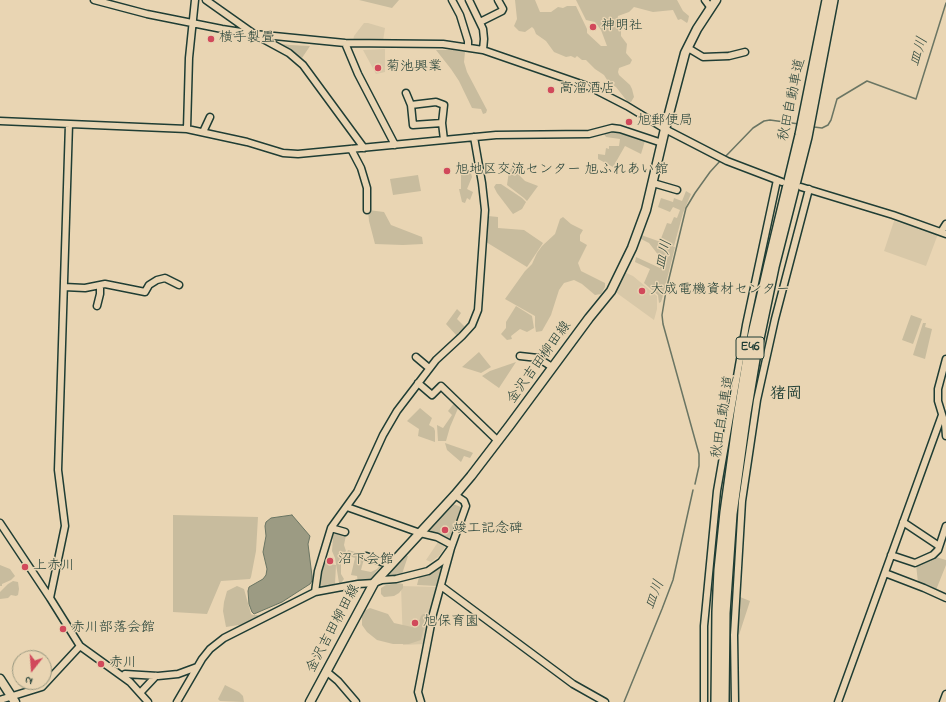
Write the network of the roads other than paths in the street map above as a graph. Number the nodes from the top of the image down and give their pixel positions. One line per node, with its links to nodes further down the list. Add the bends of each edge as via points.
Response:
1 (94, 0): 13 (street)
2 (195, 0): 13 (street)
3 (206, 0): 14 (street)
4 (452, 0): 16 (street, via 460,15)
5 (469, 0): 12 (street)
6 (498, 0): 12 (street, via 502,11)
7 (705, 0): 11 (street)
8 (716, 0): 11 (main road, 金沢吉田柳田線)
9 (827, 0): 91 (highway, 秋田自動車道 / E46, via 800,135 749,351 739,411 719,570 716,612)
10 (833, 0): 92 (highway, 秋田自動車道 / E46, via 807,136 774,267 746,413 732,514 725,613)
11 (711, 8): 17 (main road, 金沢吉田柳田線)
12 (480, 22): 18 (street, via 483,29)
13 (192, 24): 14 (street); 26 (street)
14 (254, 34): 15 (street); 33 (street, via 289,53 303,64)
15 (345, 43): 16 (street, via 443,44); 32 (street, via 358,74)
16 (468, 47): 18 (street)
17 (688, 48): 19 (street, via 703,57 729,56); 27 (main road, 金沢吉田柳田線)
18 (483, 50): 27 (street, via 590,87)
19 (745, 52)
20 (406, 93): 21 (street)
21 (411, 105): 24 (street, via 413,125); 24 (street, via 436,102 444,105)
22 (210, 117): 28 (street)
23 (0, 121): 25 (street)
24 (442, 123): 30 (street)
25 (69, 124): 26 (street); 44 (street)
26 (187, 128): 28 (street)
27 (665, 129): 31 (main road, 金沢吉田柳田線); 90 (street, via 728,161 779,181 746,325 717,491 704,626)
28 (203, 132): 34 (street, via 283,153)
29 (474, 137): 30 (street); 31 (street, via 589,134 612,128); 50 (street, via 485,210 478,310 472,325)
30 (444, 140): 32 (street)
31 (662, 143): 35 (main road, 金沢吉田柳田線)
32 (395, 144): 33 (street)
33 (364, 148): 34 (street)
34 (351, 149): 39 (street, via 361,168 367,188)
35 (653, 183): 38 (street); 49 (main road, 金沢吉田柳田線, via 639,230 611,291)
36 (801, 187): 37 (street)
37 (809, 189): 41 (street); 93 (street, via 757,400 742,502 734,635)
38 (677, 190)
39 (367, 210)
40 (946, 224): 41 (street)
41 (943, 233)
42 (179, 285): 43 (street, via 165,278 149,285 146,292 105,284)
43 (100, 286): 44 (street); 45 (street)
44 (64, 287): 72 (street, via 58,470 65,526)
45 (97, 306)
46 (520, 356): 49 (street, via 538,358)
47 (416, 357): 50 (street)
48 (946, 359): 52 (street, via 938,389)
49 (552, 367): 54 (main road, 金沢吉田柳田線)
50 (429, 368): 51 (street)
51 (418, 383): 54 (street, via 432,395 441,386); 56 (street, via 397,411 363,481)
52 (942, 415): 53 (street); 57 (street)
53 (946, 436)
54 (498, 441): 55 (main road, 金沢吉田柳田線)
55 (455, 495): 62 (main road, 金沢吉田柳田線); 64 (street, via 464,501 466,506)
56 (347, 507): 60 (street); 62 (street)
57 (903, 522): 63 (street); 65 (street)
58 (0, 523): 72 (street)
59 (946, 526): 63 (street)
60 (331, 528): 61 (street); 71 (street, via 318,571)
61 (345, 532)
62 (420, 533): 64 (street, via 437,537); 67 (main road, 金沢吉田柳田線)
63 (940, 546): 65 (street, via 937,553 915,563)
64 (452, 547): 69 (street, via 441,562 428,571); 70 (street)
65 (891, 555): 68 (street)
66 (366, 556): 67 (street)
67 (390, 565): 69 (main road, 金沢吉田柳田線)
68 (885, 573): 73 (street); 94 (street)
69 (374, 583): 71 (street); 76 (main road, 金沢吉田柳田線)
70 (441, 586): 88 (street, via 418,692); 89 (street, via 573,684)
71 (315, 592): 75 (street, via 224,638 210,649)
72 (50, 598): 74 (street)
73 (946, 598)
74 (80, 646): 78 (street); 82 (street, via 42,686)
75 (197, 667): 77 (street, via 178,674); 85 (street)
76 (326, 671): 86 (main road, 金沢吉田柳田線); 87 (street)
77 (156, 676): 78 (street, via 125,674); 80 (street)
78 (123, 677): 80 (street)
79 (0, 679): 82 (main road)
80 (140, 693): 84 (street)
81 (946, 694): 95 (street)
82 (12, 699): 83 (street)
83 (0, 700)
84 (148, 702)
85 (177, 702)
86 (310, 702)
87 (356, 702)
88 (421, 702)
89 (605, 702)
90 (704, 702)
91 (716, 702)
92 (724, 702)
93 (735, 702)
94 (838, 702)
95 (944, 702)

